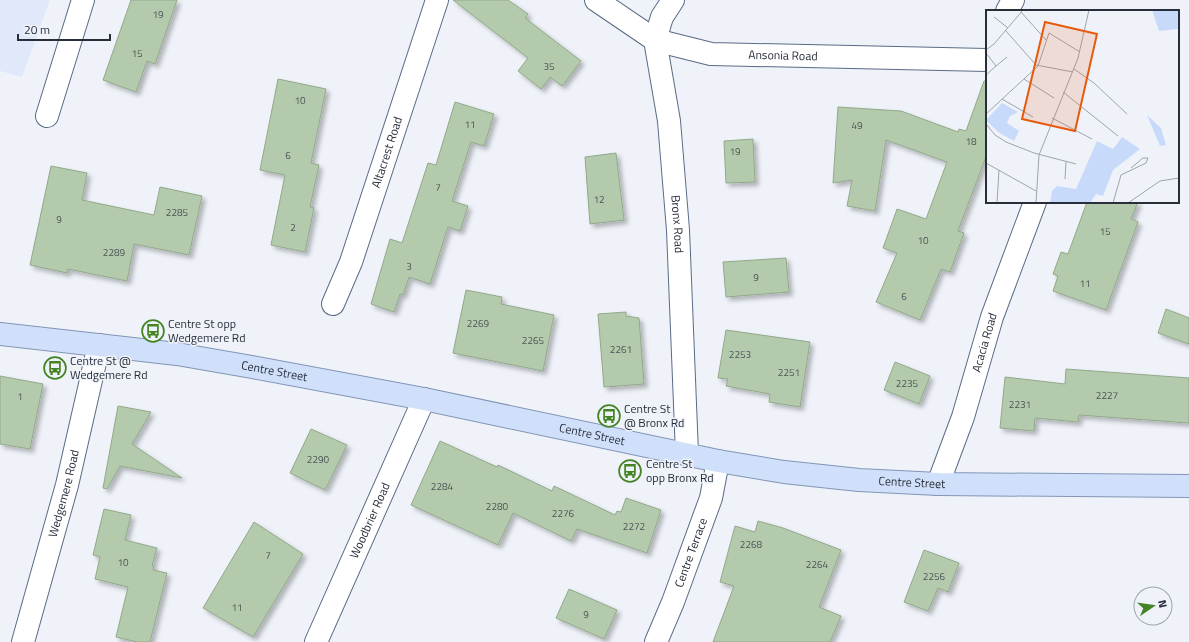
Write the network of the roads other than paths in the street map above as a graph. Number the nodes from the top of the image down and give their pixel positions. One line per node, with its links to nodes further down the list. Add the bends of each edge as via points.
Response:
1 (83, 0): 9 (street)
2 (437, 0): 11 (street, Altacrest Road, via 351,262)
3 (596, 0): 7 (street, Ansonia Road)
4 (673, 0): 7 (street, Bronx Road, via 662,17)
5 (1012, 0): 6 (street)
6 (1008, 10)
7 (655, 40): 8 (street, Ansonia Road, via 711,54); 15 (street, Bronx Road, via 669,121 677,222)
8 (986, 58)
9 (47, 116)
10 (1035, 203): 17 (street, Acacia Road, via 992,317 963,417)
11 (333, 304)
12 (0, 334): 13 (main road, Centre Street)
13 (99, 345): 14 (main road, Centre Street, via 177,354); 19 (street, Wedgemere Road, via 67,486)
14 (424, 399): 15 (main road, Centre Street); 20 (street, Woodbrier Road)
15 (687, 454): 16 (main road, Centre Street)
16 (718, 461): 17 (main road, Centre Street, via 784,472 859,480); 21 (street, Centre Terrace, via 711,498)
17 (938, 484): 18 (main road, Centre Street)
18 (1189, 486)
19 (23, 642)
20 (316, 642)
21 (656, 642)

